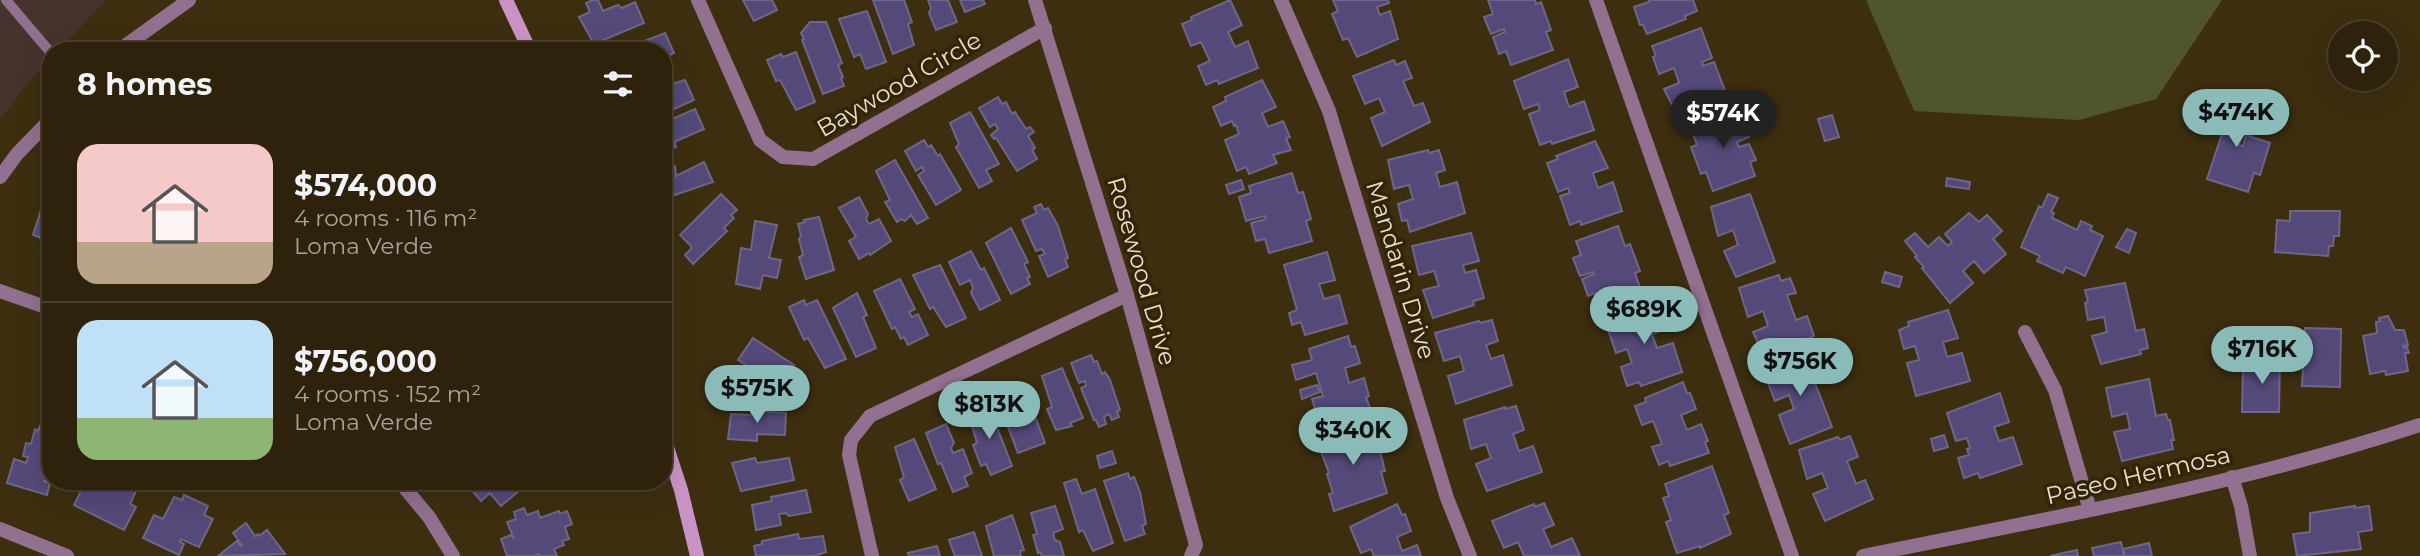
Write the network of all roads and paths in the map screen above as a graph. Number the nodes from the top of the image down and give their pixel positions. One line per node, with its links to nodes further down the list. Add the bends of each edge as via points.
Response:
1 (6, 0): 9 (lane)
2 (189, 0): 10 (street)
3 (506, 0): 11 (main road)
4 (698, 0): 8 (street, Baywood Circle, via 760,140 783,157 813,159)
5 (1035, 0): 8 (street, Rosewood Drive)
6 (1281, 0): 29 (street, Mandarin Drive, via 1329,111)
7 (1595, 0): 30 (street)
8 (1045, 28): 15 (street, Rosewood Drive)
9 (42, 42)
10 (131, 42)
11 (526, 42)
12 (42, 128): 13 (street)
13 (0, 177)
14 (0, 291): 16 (street)
15 (1127, 295): 27 (street, via 870,416 851,440 849,455); 28 (street, Rosewood Drive, via 1196,545)
16 (42, 306)
17 (2025, 331): 22 (street, via 2055,390)
18 (2420, 425): 20 (street, Paseo Hermosa, via 2343,451)
19 (672, 462): 26 (main road)
20 (2232, 477): 22 (street, Paseo Hermosa); 32 (street)
21 (406, 490): 25 (street)
22 (2090, 510): 31 (street, Paseo Hermosa)
23 (0, 529): 24 (street)
24 (67, 556)
25 (453, 556)
26 (697, 556)
27 (872, 556)
28 (1191, 556)
29 (1469, 556)
30 (1792, 556)
31 (1863, 556)
32 (2250, 556)

